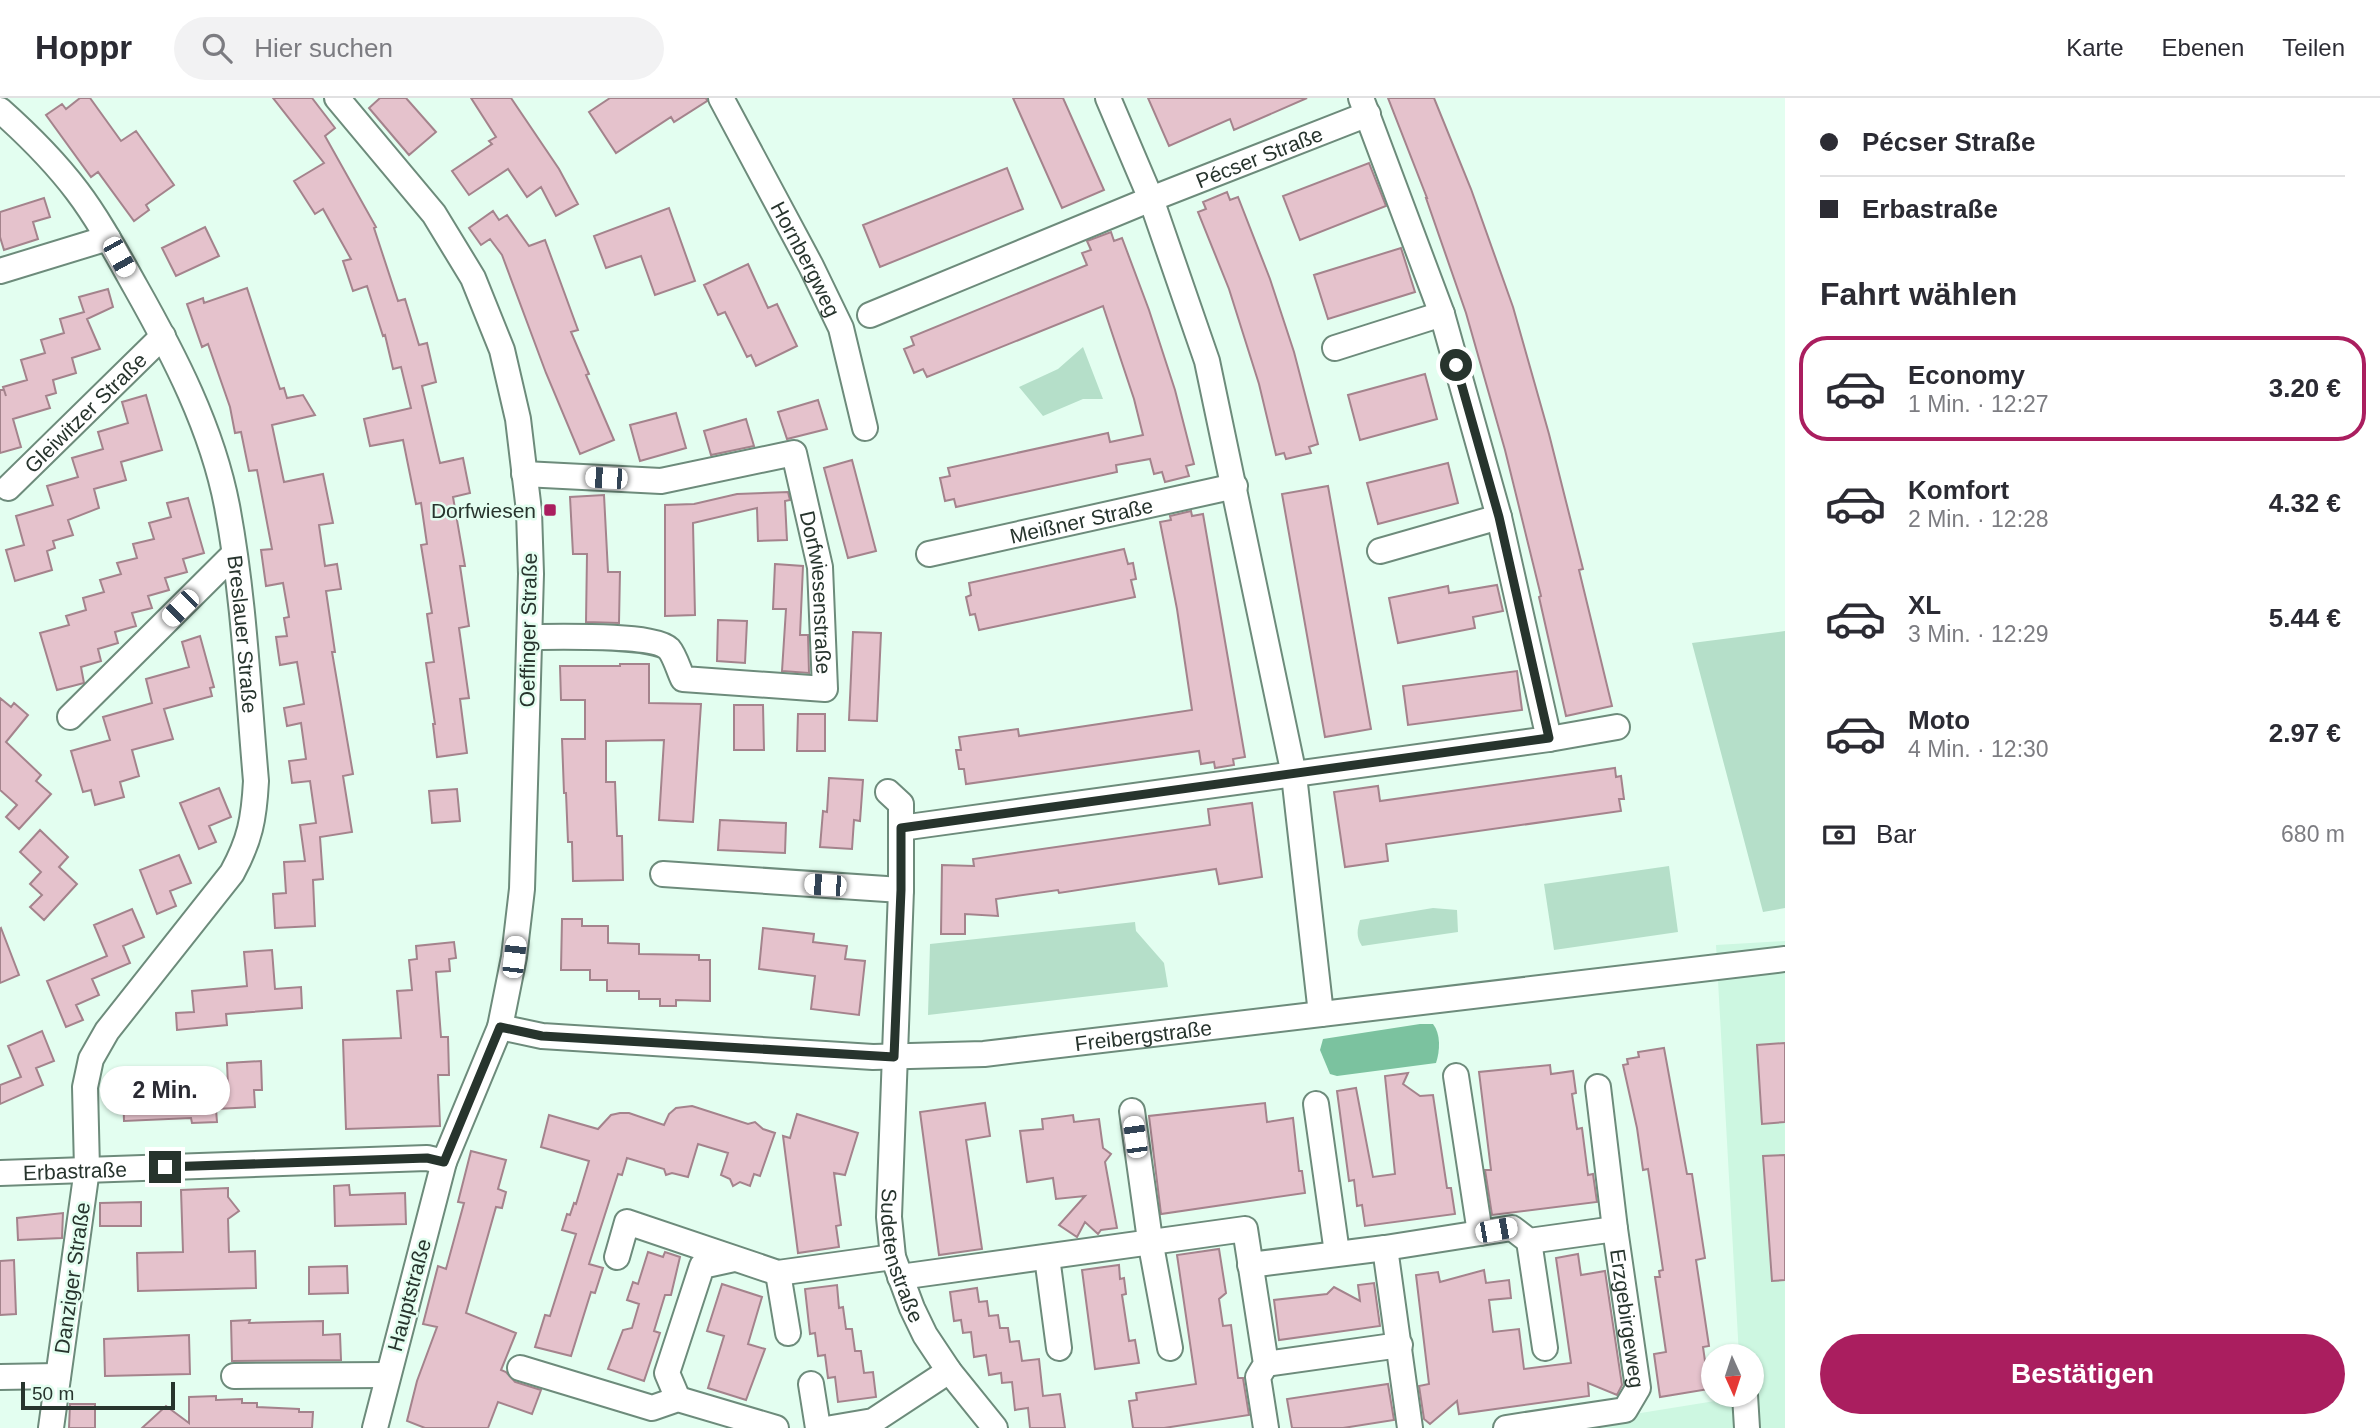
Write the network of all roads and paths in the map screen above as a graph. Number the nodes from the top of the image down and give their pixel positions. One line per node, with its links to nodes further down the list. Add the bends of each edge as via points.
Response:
1 (337, 98): 14 (street, Oeffinger Straße, via 434,214 473,278 502,350 519,419)
2 (721, 98): 13 (street, Hornbergweg, via 841,328)
3 (1108, 98): 6 (street)
4 (1365, 106): 6 (street, Pécser Straße); 9 (street, Pécser Straße)
5 (0, 110): 7 (street, Breslauer Straße, via 76,190)
6 (1151, 198): 10 (street); 15 (street, via 1207,361)
7 (108, 238): 8 (street); 11 (street, Breslauer Straße)
8 (0, 271)
9 (1441, 314): 12 (street); 17 (street, Pécser Straße)
10 (870, 315)
11 (163, 336): 16 (street, Gleiwitzer Straße); 19 (street, Breslauer Straße, via 209,443 227,504)
12 (1335, 348)
13 (865, 428)
14 (524, 474): 21 (street, Oeffinger Straße); 21 (street, Dorfwiesenstraße, via 661,481 794,453 820,567 825,689 682,679 669,649 657,642)
15 (1235, 486): 20 (street, Meißner Straße); 25 (street)
16 (8, 488)
17 (1499, 517): 18 (street); 24 (street, Pécser Straße)
18 (1380, 551)
19 (234, 554): 22 (street); 39 (street, Breslauer Straße, via 256,781 247,847 210,904 107,1031 91,1059 85,1087)
20 (929, 554)
21 (530, 637): 32 (street, Oeffinger Straße, via 522,889)
22 (70, 717)
23 (1617, 727): 24 (street)
24 (1549, 738): 25 (street)
25 (1294, 775): 27 (street); 31 (street)
26 (888, 792): 27 (street, via 901,804)
27 (901, 828): 29 (street)
28 (663, 874): 29 (street)
29 (901, 890): 33 (street, Sudetenstraße)
30 (1785, 959): 31 (street, Freibergstraße)
31 (1321, 1014): 33 (street, Freibergstraße, via 984,1054)
32 (500, 1027): 33 (street, Freibergstraße, via 542,1036); 38 (street, Oeffinger Straße)
33 (894, 1057): 51 (street, Sudetenstraße, via 890,1217)
34 (1456, 1076): 42 (street)
35 (1598, 1087): 41 (street, Erzgebirgeweg)
36 (1316, 1104): 46 (street)
37 (1132, 1111): 43 (street)
38 (444, 1162): 39 (street, Erbastraße, via 427,1158); 61 (street, Hauptstraße)
39 (87, 1170): 40 (street, Erbastraße); 64 (street, Danziger Straße)
40 (0, 1173)
41 (1615, 1229): 44 (street, Erzgebirgeweg); 76 (street, Erzgebirgeweg, via 1638,1388 1625,1410)
42 (1480, 1233): 44 (street, Erzgebirgeweg, via 1512,1228); 45 (street, Erzgebirgeweg)
43 (1150, 1240): 48 (street); 50 (street, via 1245,1228); 56 (street)
44 (1529, 1241): 57 (street)
45 (1385, 1248): 46 (street, Erzgebirgeweg); 54 (street)
46 (1337, 1254): 50 (street, Erzgebirgeweg)
47 (617, 1257): 49 (street, via 627,1222)
48 (1047, 1257): 51 (street); 55 (street)
49 (736, 1258): 52 (street); 66 (street, via 702,1266 667,1373)
50 (1251, 1265): 58 (street)
51 (897, 1267): 52 (street); 60 (street, Sudetenstraße, via 925,1335)
52 (778, 1273): 53 (street)
53 (788, 1333)
54 (1400, 1345): 58 (street); 75 (street)
55 (1059, 1348)
56 (1170, 1348)
57 (1545, 1348)
58 (1266, 1364): 74 (street, via 1258,1377)
59 (520, 1368): 66 (street, via 652,1408)
60 (949, 1371): 72 (street, via 873,1421); 73 (street, Sudetenstraße)
61 (388, 1375): 62 (street); 69 (street, Hauptstraße)
62 (234, 1376)
63 (0, 1377): 64 (street)
64 (58, 1377): 68 (street, Danziger Straße)
65 (811, 1384): 71 (street)
66 (678, 1399): 70 (street)
67 (1746, 1407): 77 (street)
68 (51, 1428)
69 (375, 1428)
70 (776, 1428)
71 (818, 1428)
72 (832, 1428)
73 (995, 1428)
74 (1266, 1428)
75 (1410, 1428)
76 (1506, 1428)
77 (1747, 1428)

